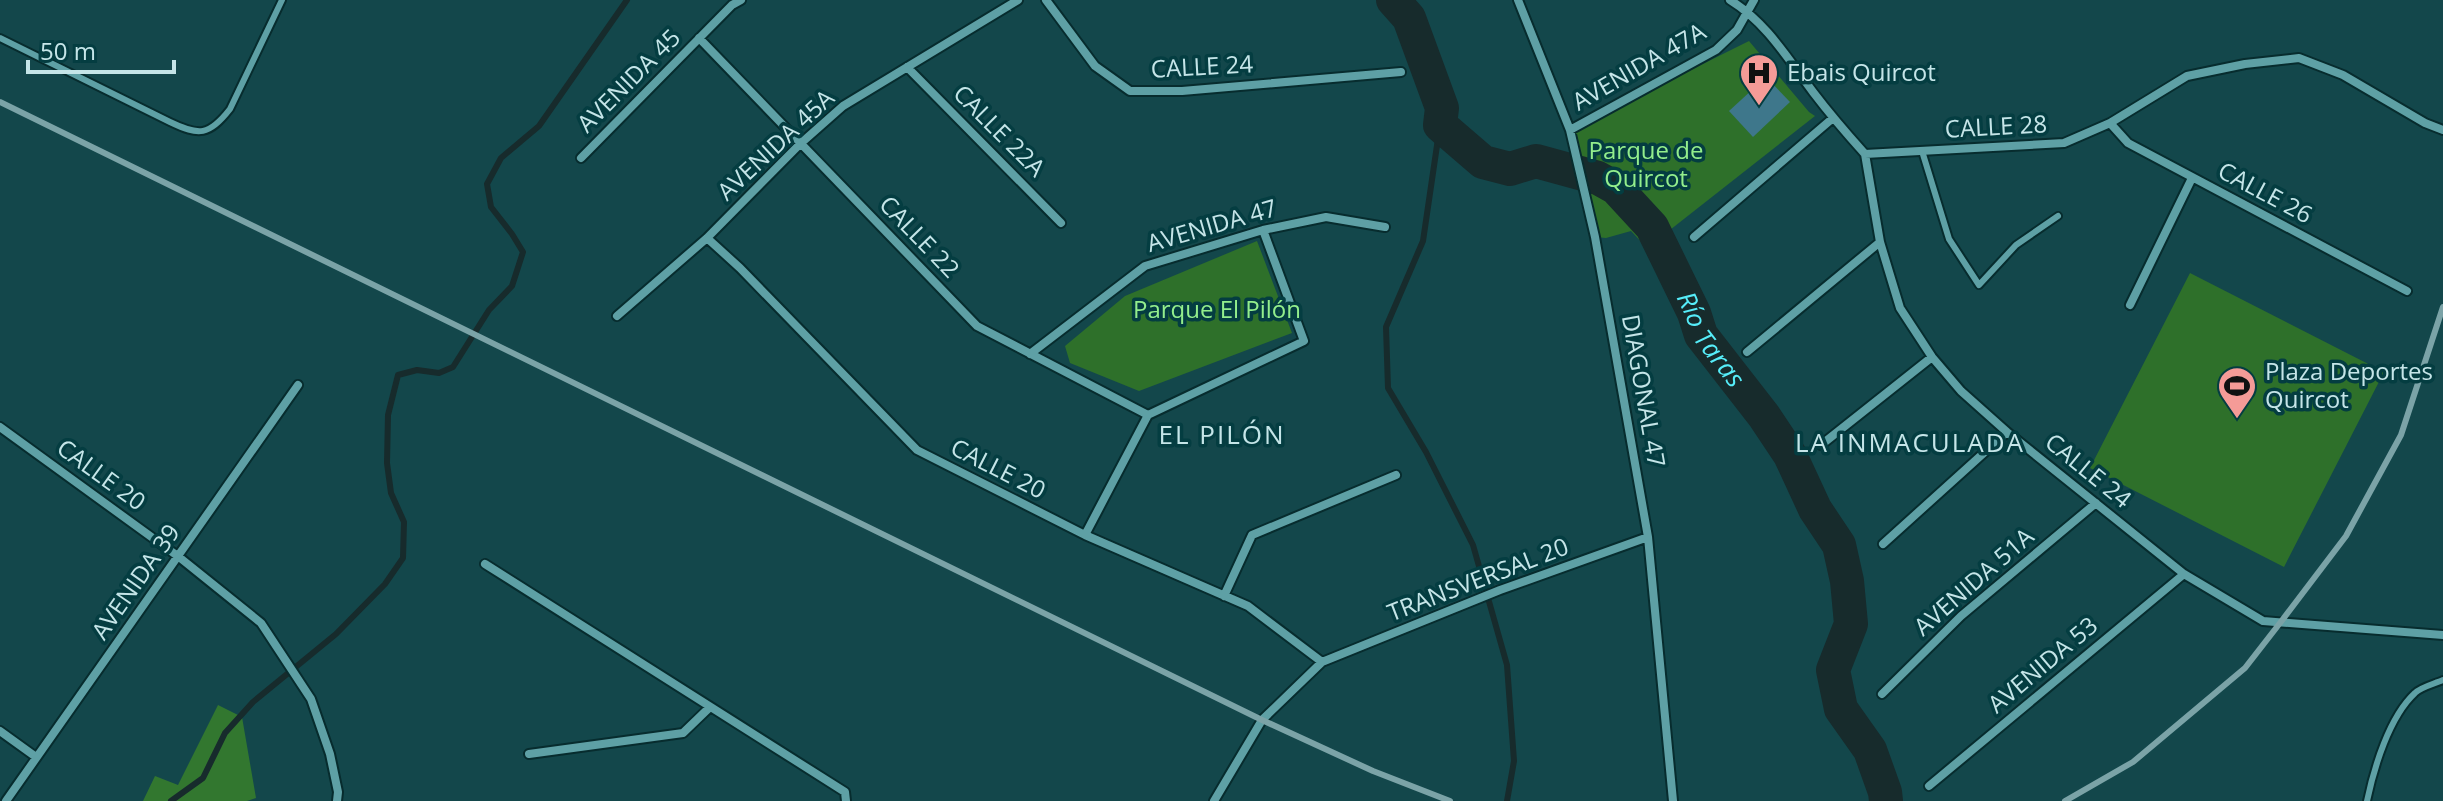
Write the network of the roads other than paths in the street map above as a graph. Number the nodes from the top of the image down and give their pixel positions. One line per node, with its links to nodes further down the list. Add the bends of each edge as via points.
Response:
1 (282, 0): 9 (lane, via 230,109 202,133 188,131)
2 (741, 0): 10 (street, AVENIDA 45)
3 (1018, 0): 11 (street, AVENIDA 45A)
4 (1046, 0): 12 (street, CALLE 24, via 1095,66 1130,91)
5 (1518, 0): 15 (street, DIAGONAL 47)
6 (1730, 0): 8 (street)
7 (1754, 0): 8 (street, AVENIDA 47A)
8 (1749, 12): 13 (street); 15 (street, AVENIDA 47A, via 1716,50)
9 (0, 38)
10 (699, 38): 17 (street, CALLE 22); 20 (street, AVENIDA 45)
11 (907, 67): 17 (street, AVENIDA 45A, via 843,106); 23 (street, CALLE 22A)
12 (1401, 72)
13 (1833, 118): 19 (street); 26 (street)
14 (2110, 123): 16 (street, CALLE 28, via 2187,76 2299,58 2343,75); 18 (street, CALLE 28, via 2064,143); 21 (street, CALLE 26, via 2128,143)
15 (1570, 130): 43 (street, DIAGONAL 47, via 1595,237)
16 (2443, 130)
17 (800, 144): 27 (street, AVENIDA 45A); 33 (street, CALLE 22, via 977,326)
18 (1922, 151): 19 (street, CALLE 28); 22 (lane, via 1949,239 1979,285 2016,245)
19 (1865, 154): 28 (street, CALLE 24)
20 (581, 158)
21 (2192, 178): 29 (street, CALLE 26); 30 (street)
22 (2058, 216)
23 (1061, 223)
24 (1385, 227): 25 (street, AVENIDA 47, via 1326,217)
25 (1263, 230): 33 (street, AVENIDA 47, via 1145,266); 36 (street, via 1304,341)
26 (1694, 237)
27 (707, 238): 31 (street, AVENIDA 45A); 42 (street, CALLE 20, via 917,450)
28 (1880, 242): 32 (street); 34 (street, CALLE 24, via 1900,308)
29 (2407, 291)
30 (2130, 305)
31 (617, 316)
32 (1747, 352)
33 (1030, 354): 36 (street, CALLE 22)
34 (1932, 357): 38 (street, CALLE 24); 39 (street)
35 (298, 385): 45 (street, AVENIDA 39)
36 (1148, 415): 42 (street)
37 (0, 427): 45 (street, CALLE 20)
38 (2007, 432): 41 (street, CALLE 24); 44 (street)
39 (1821, 445)
40 (1396, 475): 48 (street, via 1252,535)
41 (2096, 503): 47 (street, CALLE 24); 52 (street, AVENIDA 51A, via 1961,616)
42 (1085, 535): 48 (street, CALLE 20)
43 (1648, 537): 50 (street, TRANSVERSAL 20); 62 (street, DIAGONAL 47)
44 (1883, 544)
45 (179, 557): 56 (street, AVENIDA 39); 59 (street, CALLE 20, via 261,623 282,654 311,699 330,754)
46 (485, 564): 53 (street)
47 (2184, 574): 49 (street, CALLE 24, via 2263,621); 57 (street, AVENIDA 53)
48 (1224, 596): 50 (street, CALLE 20, via 1248,606)
49 (2443, 635)
50 (1322, 662): 61 (street, via 1262,720)
51 (2443, 680): 63 (lane, via 2416,692 2393,723)
52 (1882, 694)
53 (710, 707): 55 (street, via 683,733); 60 (street, via 845,792)
54 (0, 731): 56 (street)
55 (529, 754)
56 (36, 757): 58 (street, AVENIDA 39)
57 (1929, 786)
58 (6, 801)
59 (337, 801)
60 (846, 801)
61 (1214, 801)
62 (1673, 801)
63 (2367, 801)

